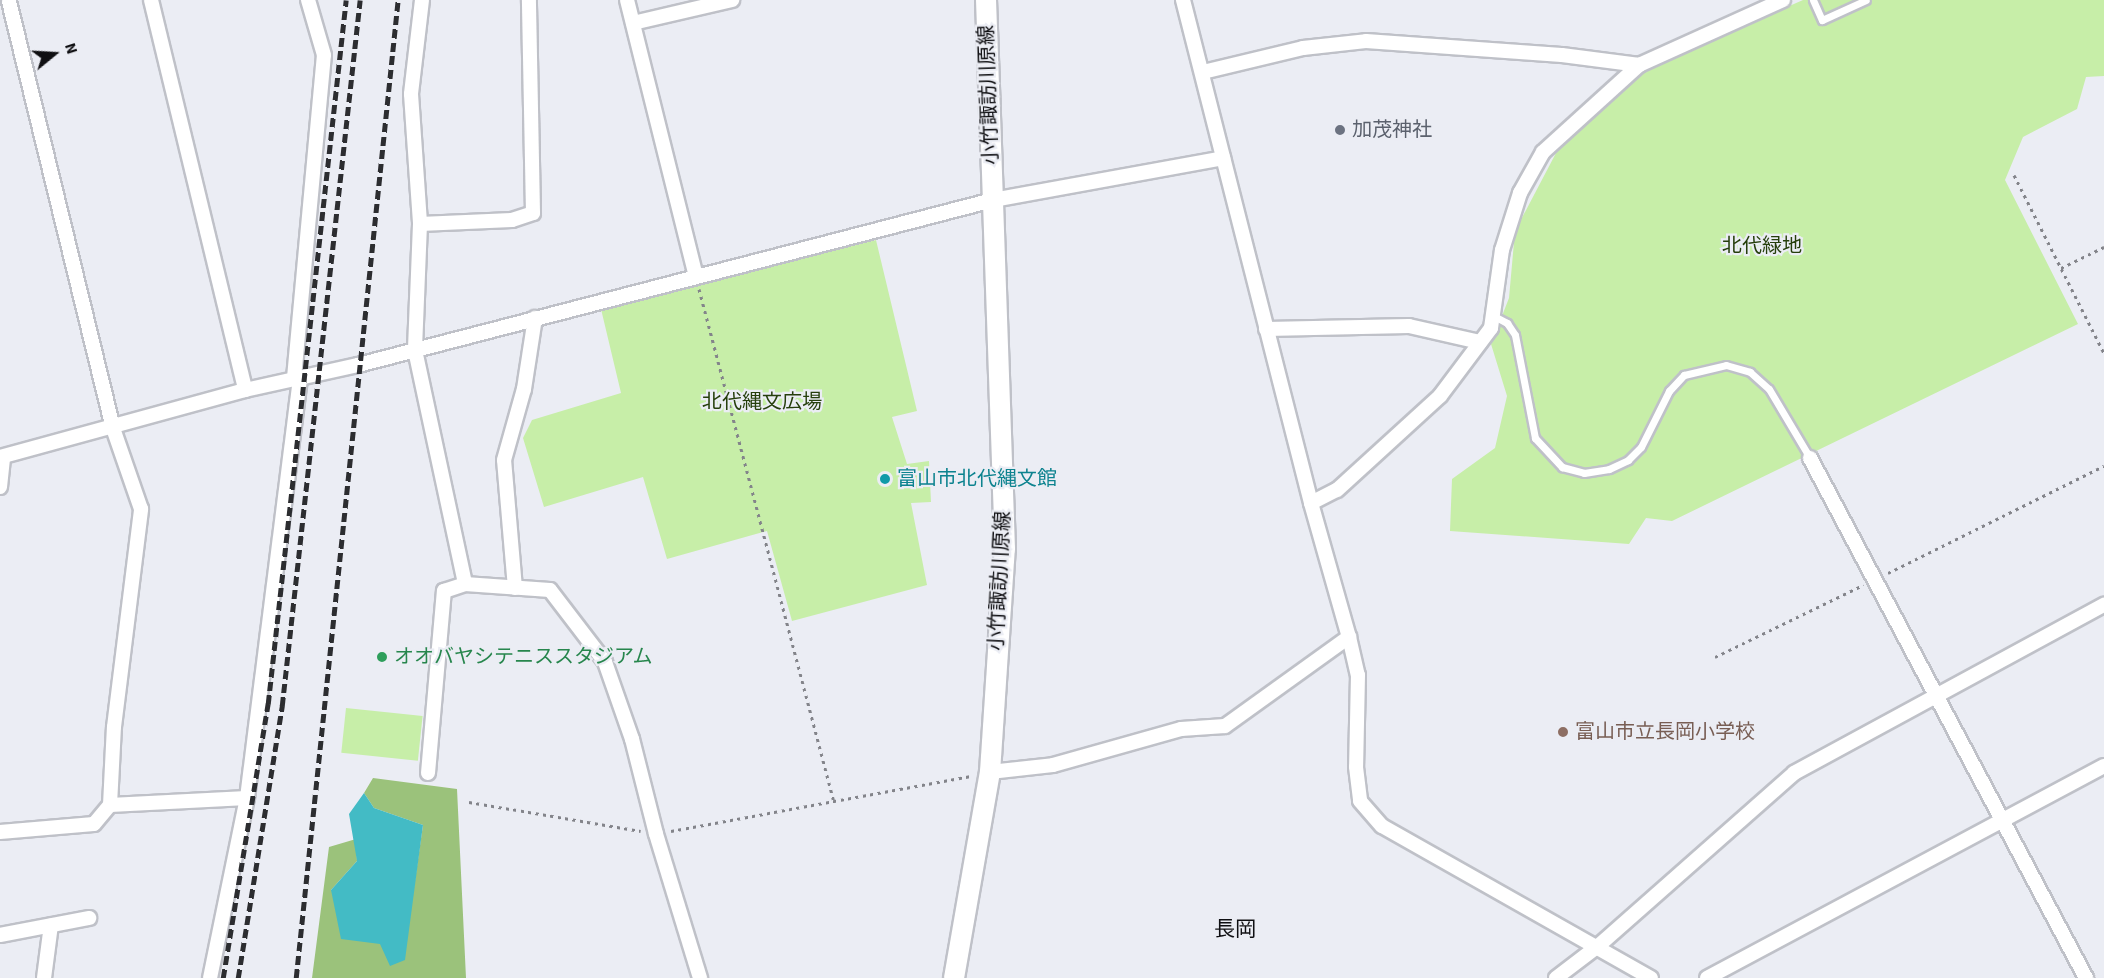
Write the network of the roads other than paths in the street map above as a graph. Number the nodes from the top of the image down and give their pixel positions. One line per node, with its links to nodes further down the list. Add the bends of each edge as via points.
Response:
1 (9, 0): 27 (street)
2 (152, 0): 26 (street)
3 (308, 0): 25 (street, via 324,55)
4 (422, 0): 18 (street, via 411,94)
5 (529, 0): 18 (street, via 533,213 512,220)
6 (627, 0): 13 (street)
7 (732, 0): 13 (street)
8 (986, 0): 17 (main road, 小竹諏訪川原線)
9 (1184, 0): 15 (street)
10 (1784, 0): 14 (street)
11 (1813, 0): 12 (lane, via 1822,20)
12 (1866, 0)
13 (633, 23): 19 (street)
14 (1639, 65): 15 (street, via 1562,55 1366,41 1303,48); 20 (street, via 1543,152 1520,193 1502,250)
15 (1203, 72): 16 (street)
16 (1222, 158): 17 (street); 22 (street)
17 (993, 200): 19 (street); 38 (main road, 小竹諏訪川原線, via 1005,549)
18 (420, 224): 24 (street)
19 (696, 276): 21 (street)
20 (1494, 316): 23 (street, via 1491,328); 29 (lane, via 1507,323 1515,335 1535,438 1562,467 1584,473 1609,469 1628,460 1641,447 1669,391 1684,375 1726,365 1750,372 1769,388)
21 (535, 318): 24 (street); 33 (street, via 524,389 504,460)
22 (1266, 328): 23 (street, via 1409,326); 31 (street)
23 (1480, 342): 31 (street, via 1440,396 1337,490)
24 (415, 350): 25 (street); 32 (street)
25 (297, 378): 26 (street); 40 (street)
26 (245, 390): 27 (street)
27 (113, 428): 28 (street); 41 (street, via 141,509 114,727)
28 (1, 457): 30 (street)
29 (1810, 458): 36 (street)
30 (0, 487)
31 (1311, 503): 35 (street)
32 (465, 584): 33 (street); 39 (street, via 444,591)
33 (515, 588): 50 (street, via 550,590 605,662 632,740)
34 (2104, 605): 36 (street)
35 (1349, 637): 38 (street, via 1225,726 1181,729 1053,765); 47 (street, via 1358,675 1356,767 1360,801 1382,826)
36 (1939, 695): 42 (street); 47 (street, via 1794,773)
37 (2104, 766): 42 (street)
38 (990, 772): 51 (main road, 小竹諏訪川原線)
39 (429, 773)
40 (247, 798): 41 (street); 49 (street)
41 (110, 805): 43 (street, via 94,824)
42 (2005, 821): 54 (street); 55 (street)
43 (0, 832)
44 (89, 918): 45 (street)
45 (51, 925): 46 (street); 48 (street)
46 (0, 935)
47 (1599, 946): 52 (street); 53 (street)
48 (44, 978)
49 (210, 978)
50 (700, 978)
51 (954, 978)
52 (1556, 978)
53 (1652, 978)
54 (1707, 978)
55 (2086, 978)

